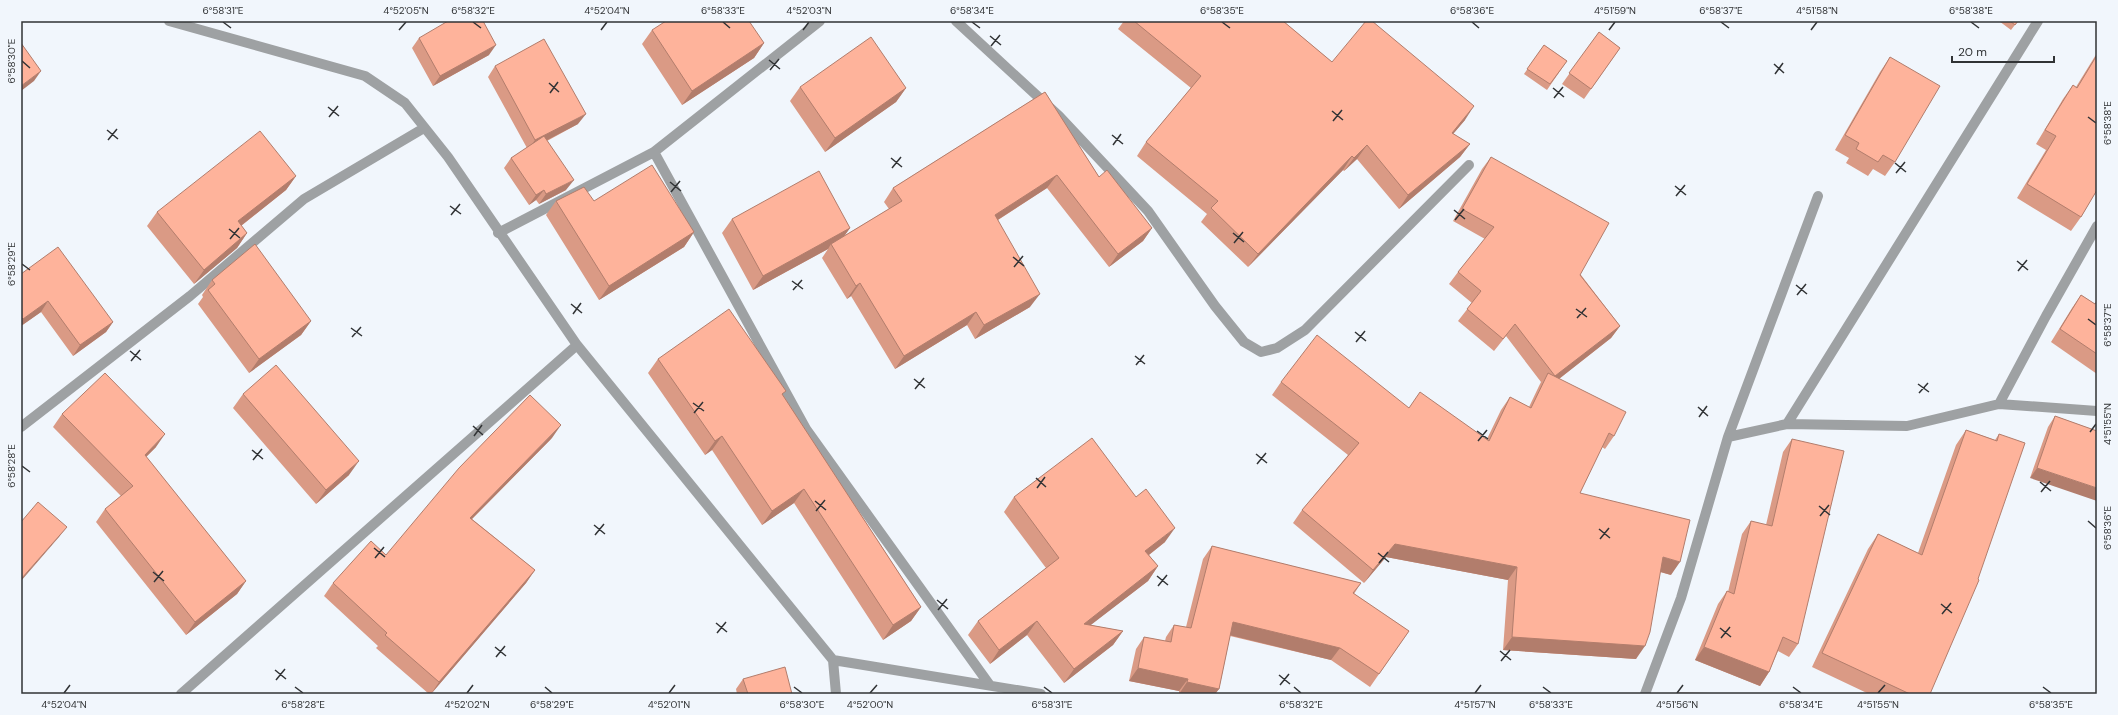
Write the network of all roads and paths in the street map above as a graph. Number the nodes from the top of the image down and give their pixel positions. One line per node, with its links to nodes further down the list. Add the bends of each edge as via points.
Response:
1 (169, 21): 5 (street, via 365,76 405,103)
2 (820, 21): 6 (street)
3 (956, 21): 7 (street, via 1059,116 1148,211 1215,306 1244,342 1261,352 1277,348 1305,330)
4 (2038, 21): 14 (street)
5 (424, 128): 10 (street, via 448,157); 15 (street, via 304,199 190,296)
6 (654, 152): 10 (street); 18 (street, via 806,429)
7 (1469, 165)
8 (1818, 196): 16 (street)
9 (2097, 226): 12 (street)
10 (498, 233): 11 (street)
11 (577, 345): 17 (street); 19 (street)
12 (1999, 404): 13 (street); 14 (street, via 1907,426)
13 (2097, 411)
14 (1787, 424): 16 (street)
15 (21, 427)
16 (1728, 437): 22 (street, via 1681,598)
17 (834, 660): 18 (street); 20 (street)
18 (989, 684): 21 (street)
19 (181, 694)
20 (836, 694)
21 (1041, 694)
22 (1646, 694)

